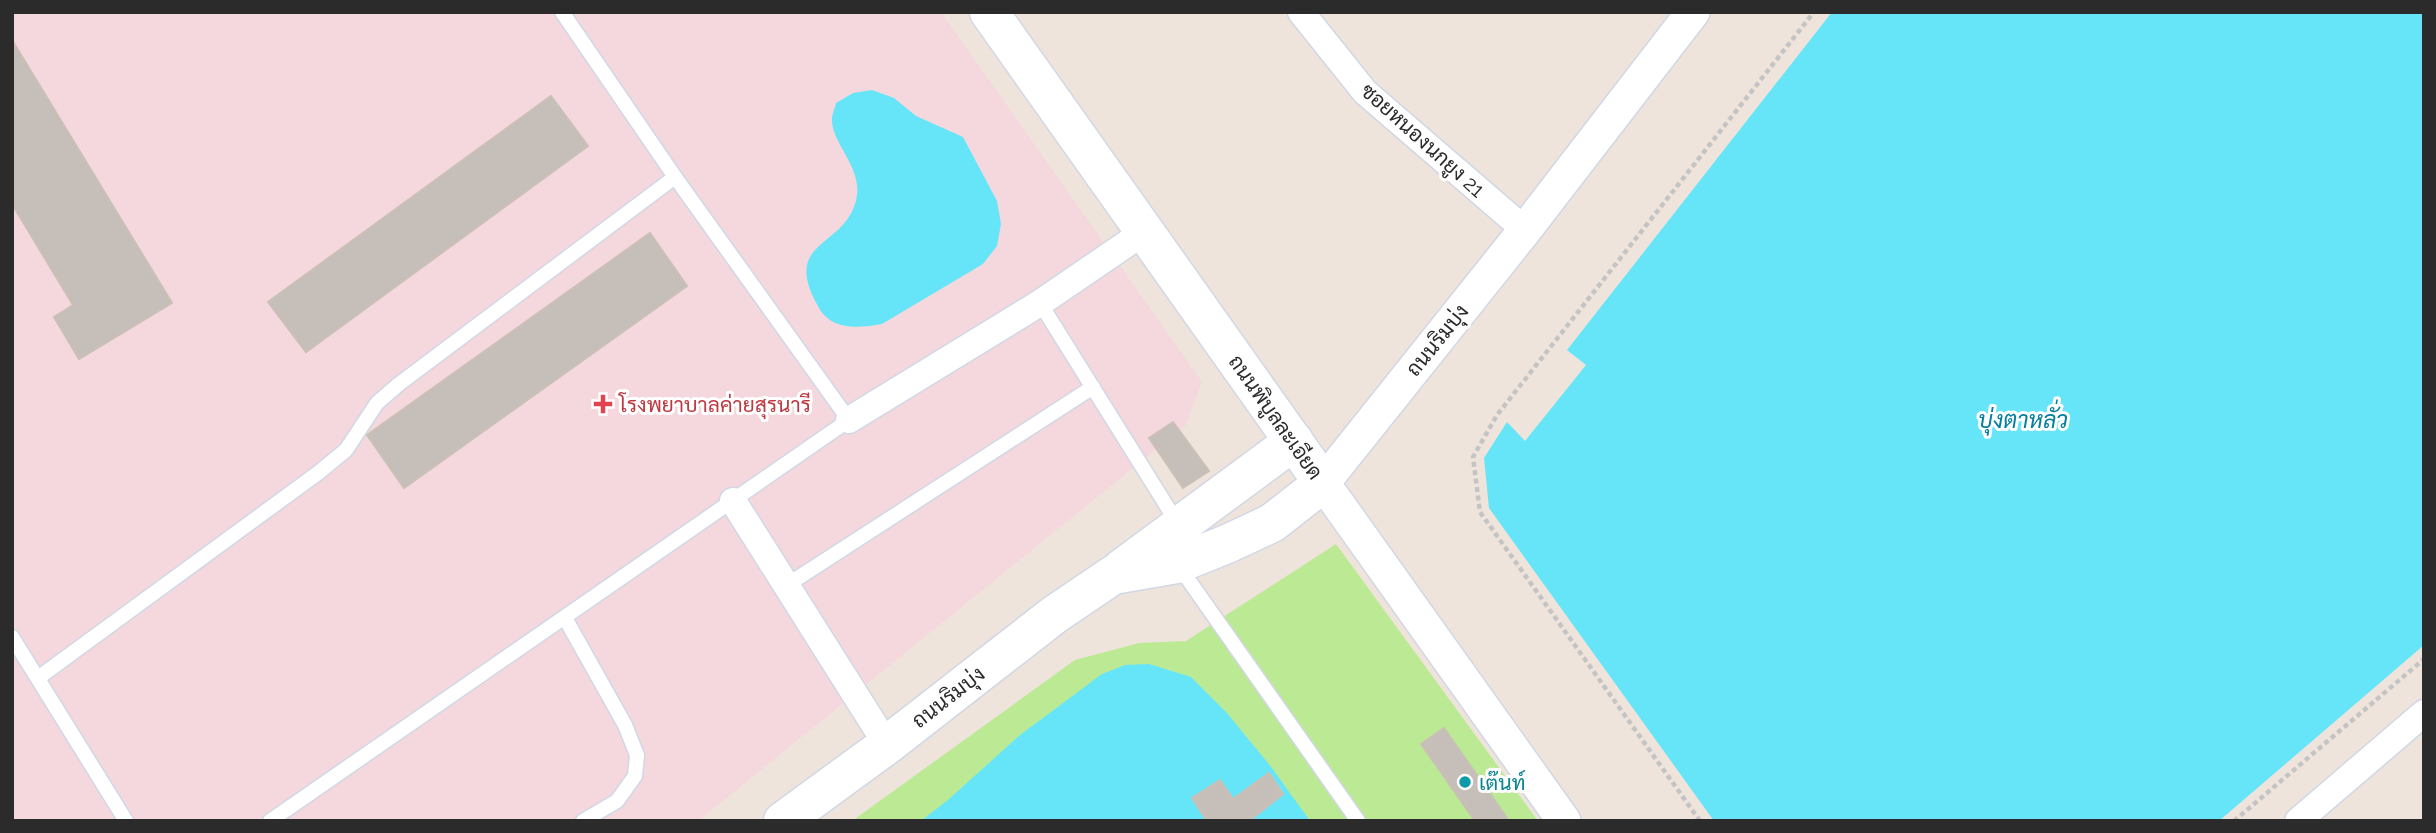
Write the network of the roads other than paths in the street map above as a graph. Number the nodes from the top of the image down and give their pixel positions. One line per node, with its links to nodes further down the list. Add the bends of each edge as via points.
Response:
1 (562, 12): 5 (lane)
2 (989, 12): 7 (main road, ถนนพิบูลละเอียด)
3 (1301, 12): 6 (street, ซอยหนองนกยูง 21, via 1365,92)
4 (1693, 12): 6 (street, ถนนริมบุ่ง)
5 (675, 177): 10 (lane); 20 (lane, via 399,384 377,403 346,450 318,473)
6 (1525, 230): 12 (street, ถนนริมบุ่ง)
7 (1144, 232): 8 (street); 11 (main road, ถนนพิบูลละเอียด)
8 (1040, 303): 9 (lane); 10 (street)
9 (1093, 387): 14 (lane); 17 (lane)
10 (849, 420): 13 (lane)
11 (1294, 441): 12 (main road, ถนนพิบูลละเอียด); 14 (main road, ถนนริมบุ่ง)
12 (1323, 483): 15 (main road, ถนนริมบุ่ง, via 1272,523); 28 (street, ถนนพิบูลละเอียด)
13 (733, 500): 17 (street); 18 (lane)
14 (1179, 526): 16 (main road, ถนนริมบุ่ง)
15 (1177, 564): 16 (main road, ถนนริมบุ่ง); 27 (lane)
16 (1113, 575): 22 (main road, ถนนริมบุ่ง, via 1054,615)
17 (787, 585): 22 (street)
18 (565, 618): 24 (lane); 25 (lane, via 637,755 635,776 617,801)
19 (12, 637): 20 (lane)
20 (38, 678): 23 (lane)
21 (2424, 713): 29 (street)
22 (887, 745): 26 (main road, ถนนริมบุ่ง)
23 (126, 821)
24 (270, 821)
25 (583, 821)
26 (783, 821)
27 (1358, 821)
28 (1564, 821)
29 (2298, 821)

